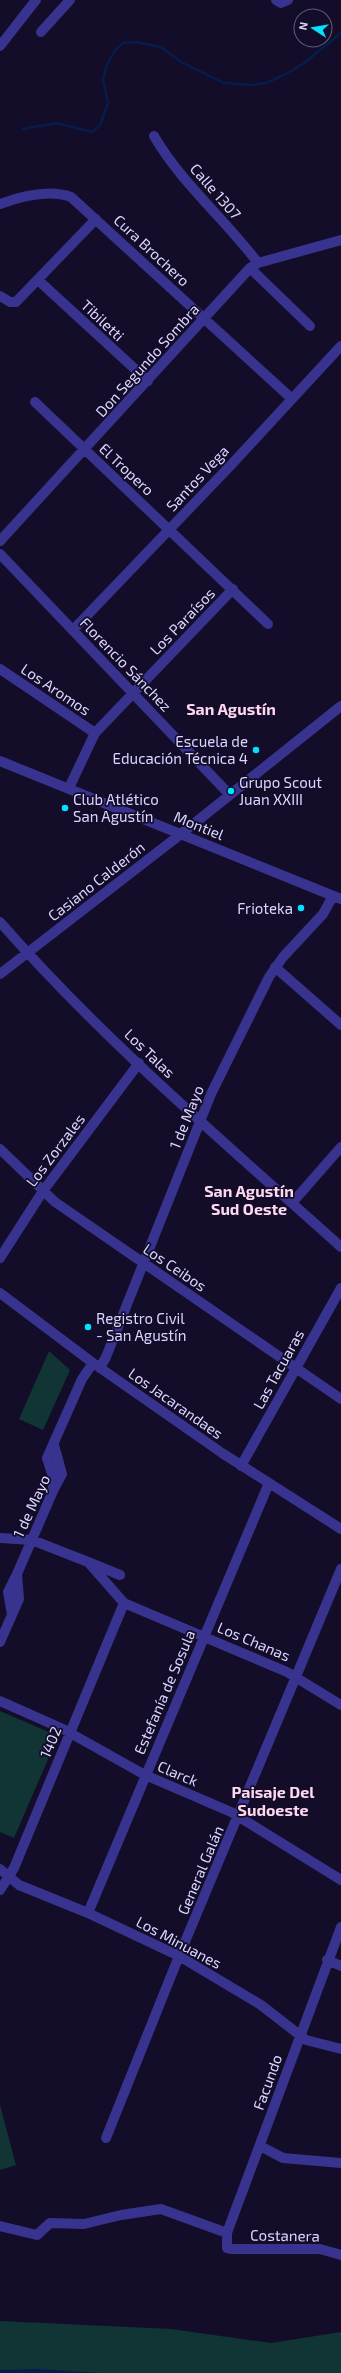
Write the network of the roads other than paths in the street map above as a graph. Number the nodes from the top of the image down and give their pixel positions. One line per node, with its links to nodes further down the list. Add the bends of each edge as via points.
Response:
1 (36, 0): 6 (street)
2 (70, 0): 5 (street)
3 (276, 0): 4 (street)
4 (288, 0)
5 (41, 32)
6 (0, 46)
7 (154, 136): 11 (street, Calle 1307, via 164,153)
8 (0, 204): 9 (street, Cura Brochero, via 29,196 60,194 72,197)
9 (96, 219): 12 (street); 14 (street, Cura Brochero)
10 (341, 240): 11 (street)
11 (254, 266): 14 (street, Don Segundo Sombra); 15 (street, Calle 1307)
12 (38, 280): 13 (street, via 13,303); 17 (street, Tibiletti)
13 (0, 296)
14 (204, 319): 17 (street, Don Segundo Sombra); 18 (street, Cura Brochero)
15 (310, 326)
16 (341, 346): 18 (street, Santos Vega)
17 (148, 381): 20 (street, Don Segundo Sombra)
18 (291, 398): 21 (street, Santos Vega)
19 (34, 402): 20 (street, El Tropero)
20 (85, 451): 21 (street, El Tropero); 22 (street, Don Segundo Sombra)
21 (170, 529): 24 (street, El Tropero); 26 (street, Santos Vega)
22 (0, 541)
23 (0, 554): 26 (street, Florencio Sánchez)
24 (233, 589): 25 (street, El Tropero); 28 (street, Los Paraísos)
25 (268, 624)
26 (73, 630): 28 (street, Florencio Sánchez)
27 (0, 669): 30 (street, Los Aromos)
28 (134, 693): 30 (street, Los Paraísos); 33 (street, Florencio Sánchez)
29 (340, 707): 33 (street, Casiano Calderón)
30 (95, 733): 32 (street, Los Paraísos)
31 (0, 761): 32 (street, Montiel)
32 (69, 788): 34 (street, Montiel)
33 (230, 794): 34 (street, Casiano Calderón)
34 (182, 834): 35 (street, Montiel); 37 (street, Casiano Calderón)
35 (337, 898): 38 (street, 1 de Mayo)
36 (0, 922): 37 (street, Los Talas)
37 (28, 953): 39 (street, Casiano Calderón); 41 (street, Los Talas)
38 (275, 967): 40 (street); 42 (street, 1 de Mayo)
39 (0, 974)
40 (341, 1025)
41 (139, 1063): 42 (street, Los Talas); 45 (street, Los Zorzales)
42 (200, 1121): 46 (street, Los Talas); 49 (street, 1 de Mayo)
43 (341, 1147): 46 (street)
44 (0, 1149): 45 (street, Los Ceibos)
45 (43, 1191): 48 (street, Los Zorzales); 49 (street, Los Ceibos)
46 (292, 1203): 47 (street, Los Talas)
47 (341, 1247)
48 (0, 1258)
49 (144, 1264): 52 (street, 1 de Mayo, via 106,1357); 53 (street, Los Ceibos)
50 (341, 1288): 53 (street, Las Tacuaras)
51 (0, 1293): 52 (street, Los Jacarandaes)
52 (96, 1365): 55 (street, Los Jacarandaes); 59 (street, 1 de Mayo, via 82,1380 47,1458 53,1477 53,1491)
53 (296, 1368): 54 (street, Los Ceibos); 55 (street, Las Tacuaras)
54 (341, 1399)
55 (241, 1466): 56 (street, Los Jacarandaes)
56 (269, 1483): 57 (street, Los Jacarandaes); 64 (street, Estefanía de Sosula)
57 (341, 1529)
58 (0, 1538): 59 (street, Los Chanas)
59 (32, 1540): 60 (street, Los Chanas); 65 (street, 1 de Mayo, via 8,1592 12,1615)
60 (88, 1562): 62 (street); 63 (street, Los Chanas)
61 (341, 1569): 66 (street, General Galán)
62 (120, 1575)
63 (124, 1603): 64 (street, Los Chanas); 69 (street, 1402)
64 (204, 1636): 66 (street, Los Chanas); 70 (street, Estefanía de Sosula)
65 (0, 1642)
66 (297, 1676): 68 (street, Los Chanas); 71 (street, General Galán)
67 (0, 1701): 69 (street, Clarck)
68 (341, 1705)
69 (70, 1732): 70 (street, Clarck); 73 (street, 1402)
70 (145, 1775): 71 (street, Clarck); 76 (street, Estefanía de Sosula)
71 (239, 1816): 74 (street, Clarck); 78 (street, General Galán)
72 (0, 1869): 73 (street, Los Minuanes)
73 (9, 1876): 75 (street, 1402); 76 (street, Los Minuanes, via 19,1885)
74 (341, 1880)
75 (0, 1890)
76 (88, 1914): 78 (street, Los Minuanes)
77 (341, 1927): 79 (street, Facundo)
78 (179, 1956): 81 (street, Los Minuanes, via 261,2006); 83 (street, General Galán)
79 (327, 1960): 80 (street); 81 (street, Facundo)
80 (341, 1966)
81 (300, 2036): 82 (street, Los Minuanes, via 313,2043); 84 (street, Facundo)
82 (341, 2049)
83 (106, 2138)
84 (260, 2146): 85 (street, via 283,2158); 87 (street, Facundo)
85 (341, 2163)
86 (0, 2226): 87 (street, via 36,2235 50,2223 90,2223 161,2209)
87 (227, 2233): 88 (street, Facundo)
88 (227, 2248): 89 (street, Costanera, via 320,2249)
89 (341, 2255)

